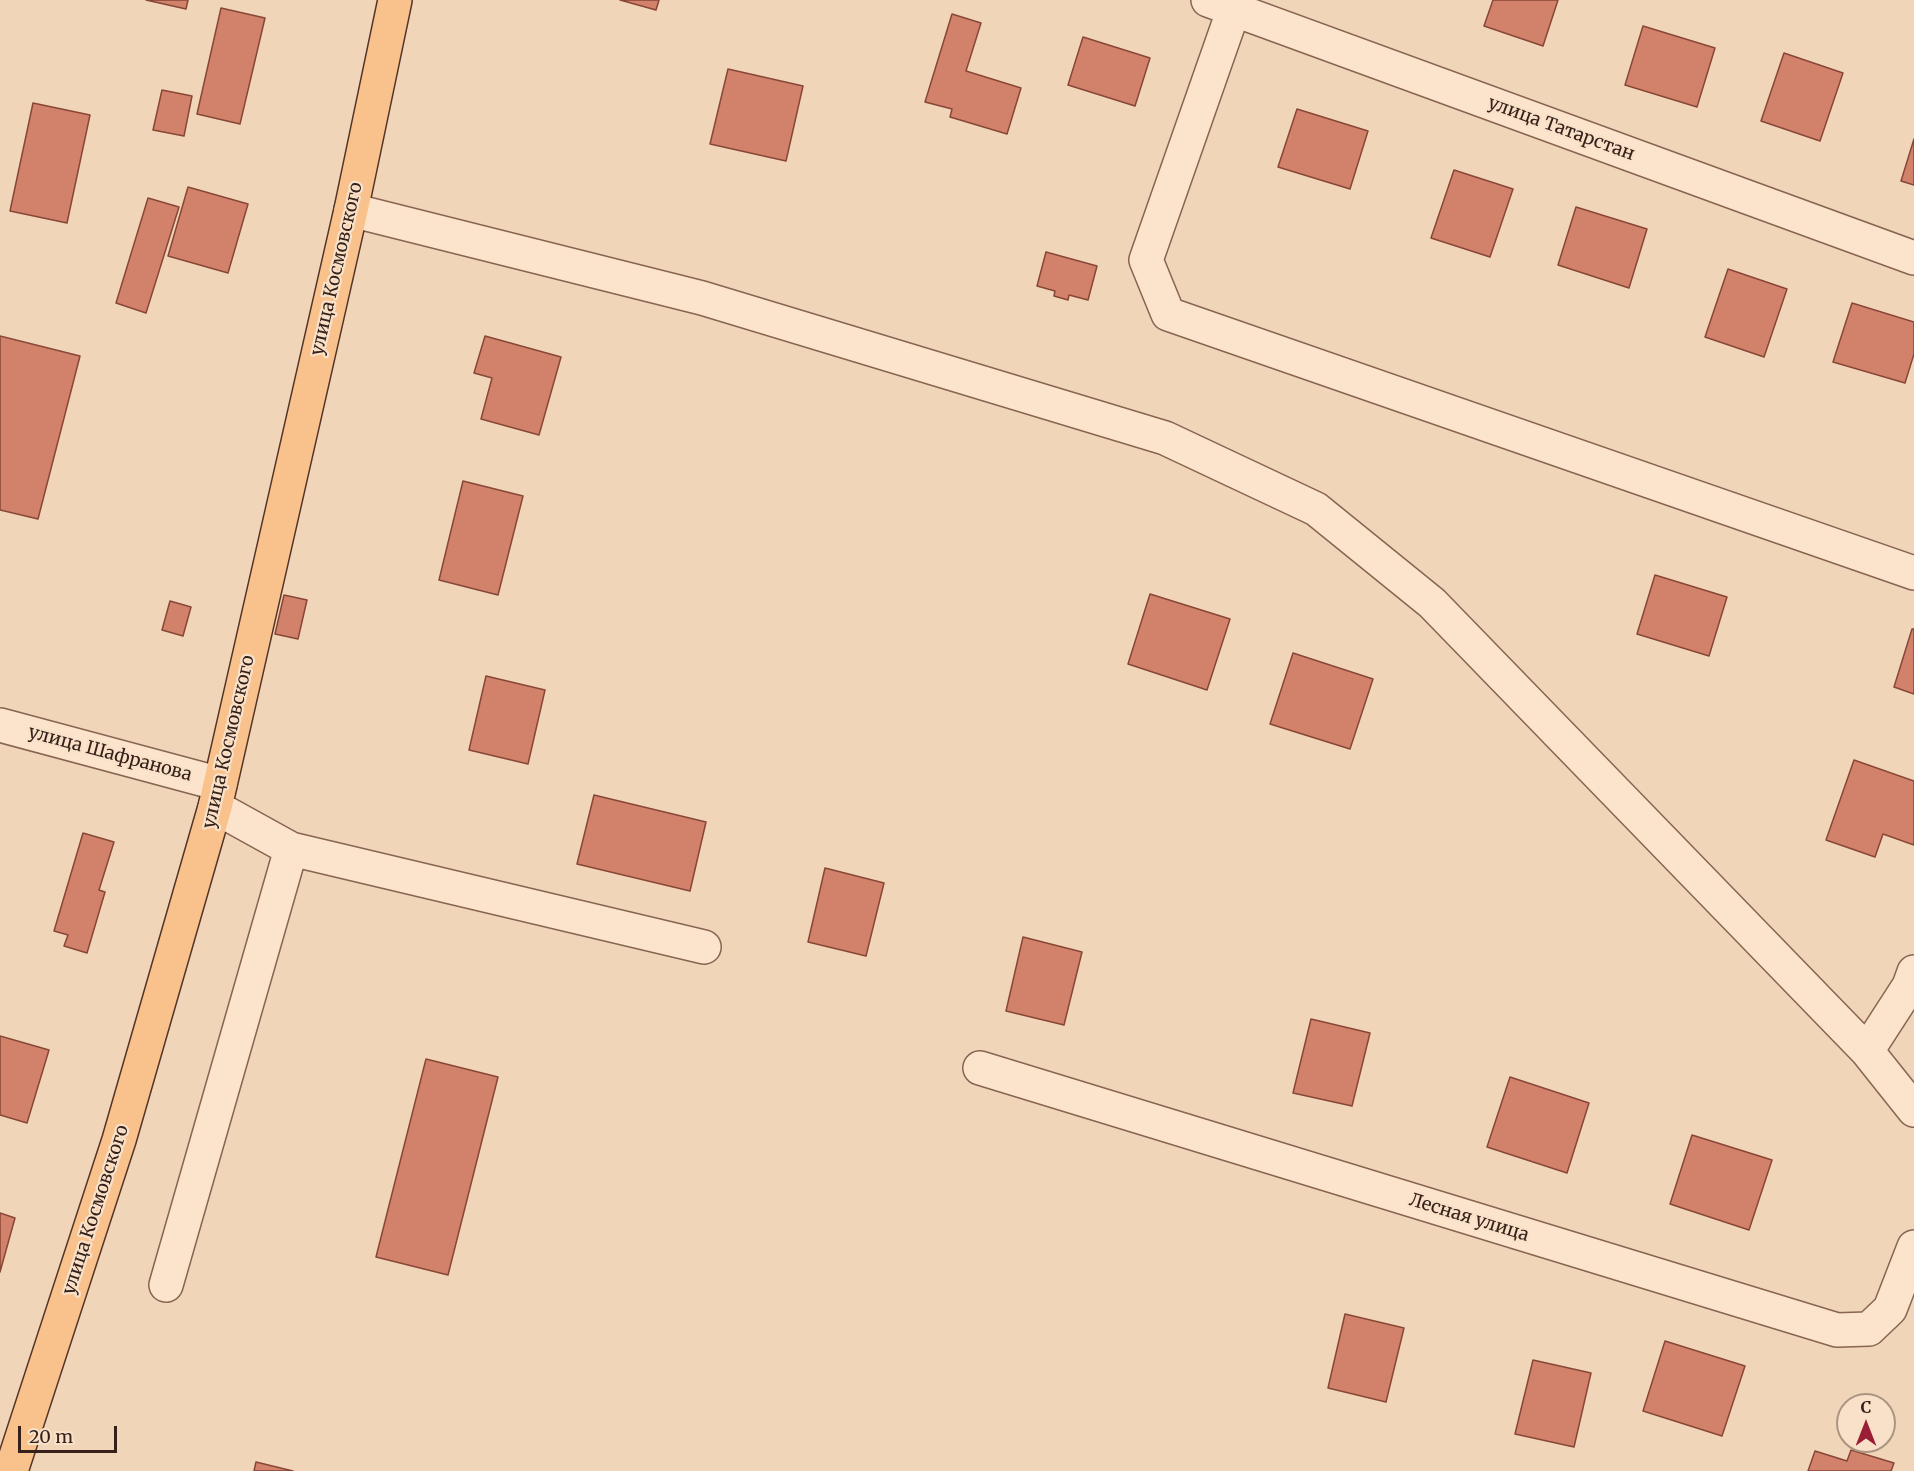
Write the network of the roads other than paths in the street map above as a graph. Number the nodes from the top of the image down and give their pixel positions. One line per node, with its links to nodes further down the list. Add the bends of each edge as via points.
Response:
1 (395, 0): 3 (main road, улица Космовского)
2 (1226, 3): 4 (street, улица Татарстан); 5 (street, via 1146,260 1168,314)
3 (351, 210): 7 (main road, улица Космовского); 11 (street, via 702,298 1165,438 1317,509 1432,603)
4 (1914, 258)
5 (1914, 573)
6 (0, 725): 7 (street, улица Шафранова)
7 (218, 796): 8 (street, улица Шафранова); 16 (main road, улица Космовского, via 119,1140)
8 (291, 849): 9 (street, улица Шафранова); 15 (street)
9 (704, 947)
10 (1914, 972): 11 (street)
11 (1867, 1052): 13 (street)
12 (980, 1068): 14 (street, Лесная улица, via 1837,1330 1869,1329 1890,1309)
13 (1914, 1110)
14 (1914, 1247)
15 (166, 1285)
16 (11, 1471)

